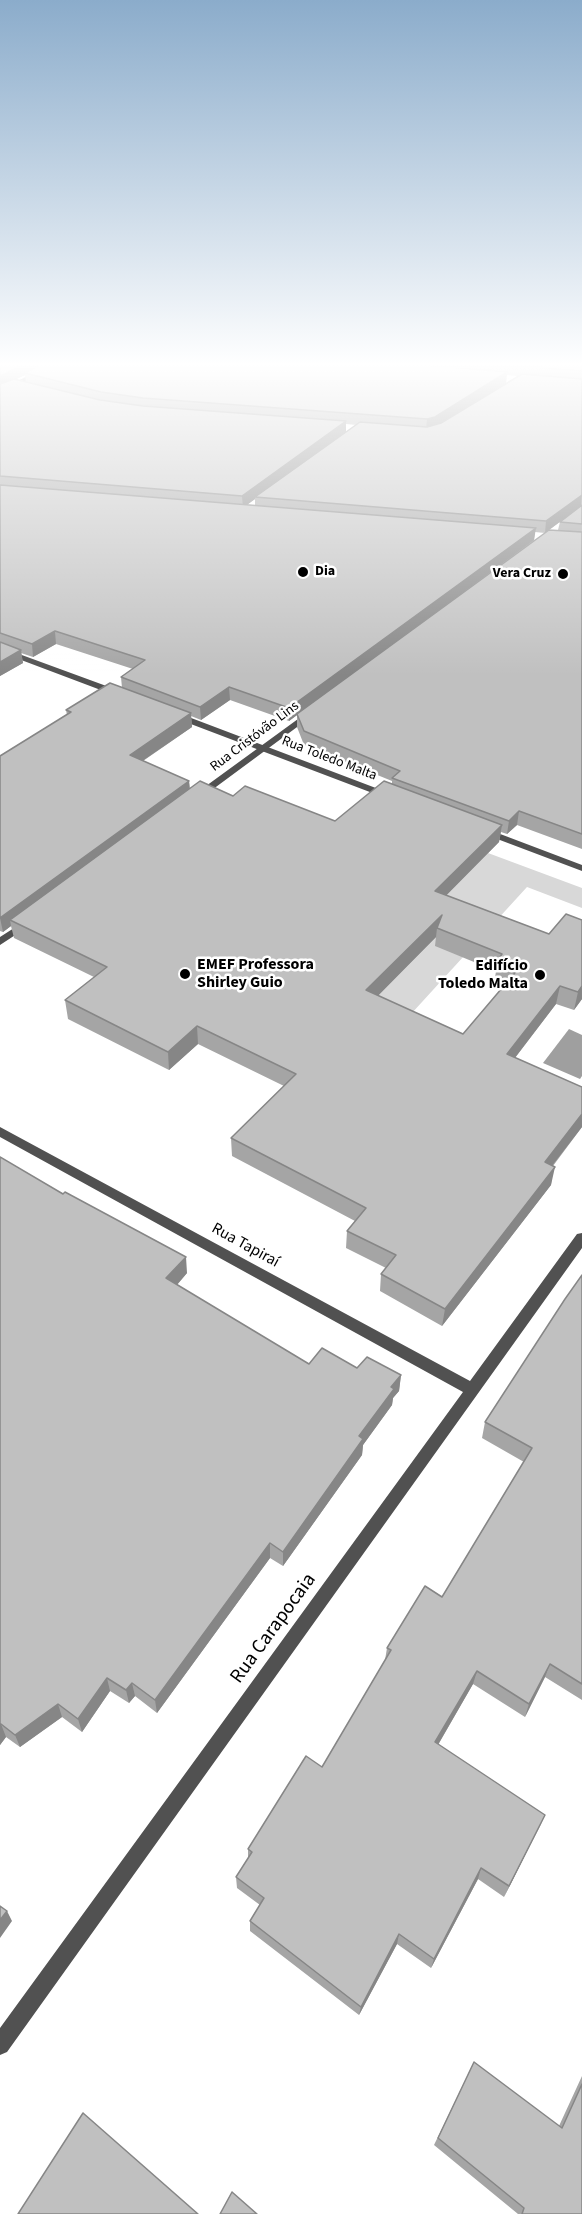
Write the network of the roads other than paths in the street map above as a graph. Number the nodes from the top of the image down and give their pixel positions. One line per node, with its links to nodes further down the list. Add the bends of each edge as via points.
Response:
1 (0, 649): 2 (street)
2 (131, 699)
3 (319, 706): 5 (street, Rua Cristóvão Lins)
4 (164, 711): 5 (street, Rua Toledo Malta)
5 (263, 748): 6 (street, Rua Toledo Malta); 7 (street, Rua Cristóvão Lins)
6 (399, 799)
7 (187, 804)
8 (474, 827): 9 (street)
9 (582, 868)
10 (37, 915): 11 (street)
11 (0, 942)
12 (0, 1131): 14 (street, Rua Tapiraí)
13 (582, 1238): 14 (street, Rua Carapocaia)
14 (473, 1390): 15 (street, Rua Carapocaia)
15 (0, 2044)

